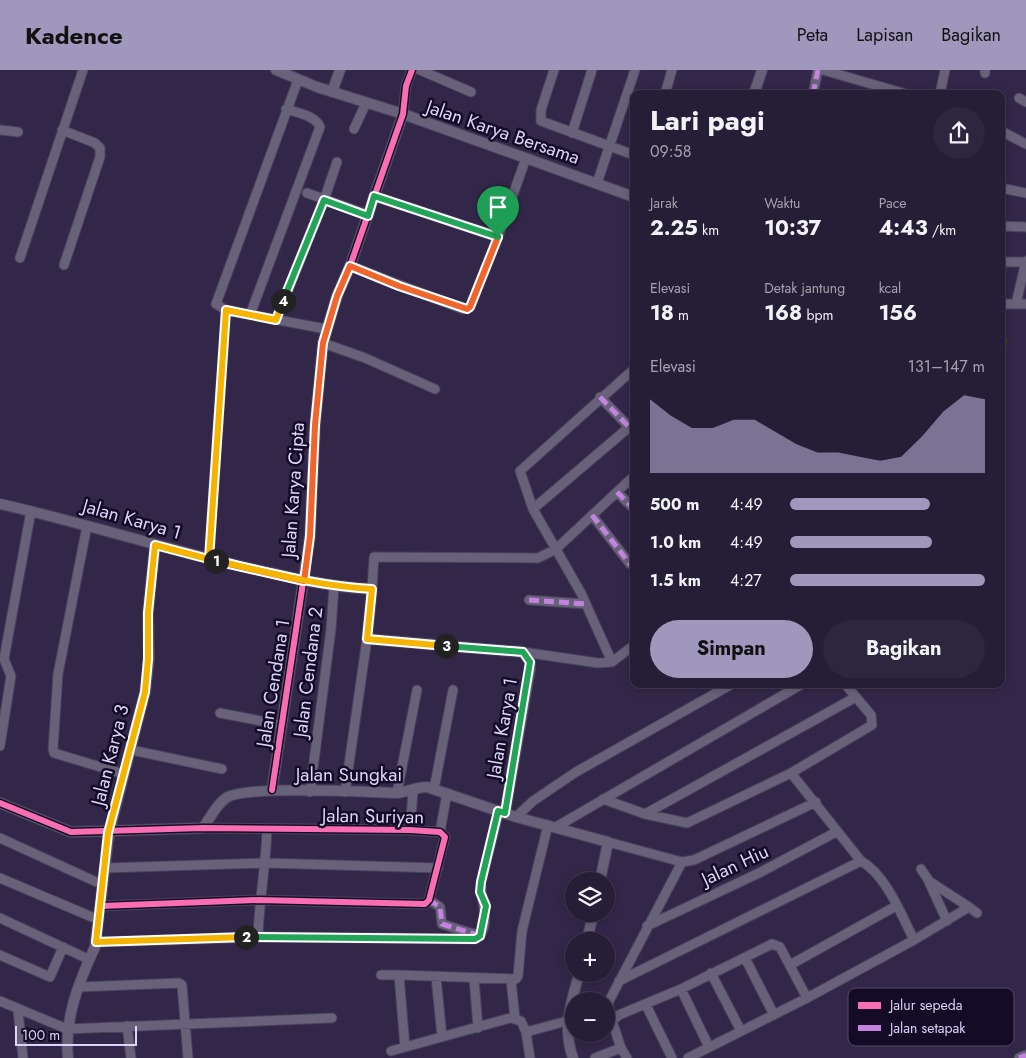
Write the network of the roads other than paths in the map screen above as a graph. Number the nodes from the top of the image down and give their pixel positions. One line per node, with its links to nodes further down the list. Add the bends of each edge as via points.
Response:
1 (83, 70): 27 (street)
2 (276, 70): 14 (street, Jalan Karya Bersama)
3 (340, 70): 20 (street)
4 (412, 70): 24 (street, via 406,86)
5 (420, 70): 21 (street)
6 (554, 70): 29 (street, via 540,118)
7 (592, 70): 29 (street)
8 (634, 70): 32 (street)
9 (672, 70): 15 (street)
10 (762, 70): 16 (street)
11 (818, 70): 17 (street)
12 (823, 70): 18 (street)
13 (945, 70): 19 (street)
14 (298, 80): 20 (street, Jalan Karya Bersama); 23 (street)
15 (666, 90)
16 (755, 90)
17 (814, 90)
18 (892, 90)
19 (941, 90)
20 (332, 92): 22 (street, Jalan Karya Bersama)
21 (471, 92)
22 (366, 103): 24 (street, Jalan Karya Bersama); 25 (street)
23 (286, 109): 55 (street, via 216,300 218,308); 56 (street, via 311,117 320,127)
24 (403, 114): 34 (street, Jalan Karya Bersama); 40 (street, Jalan Karya Cipta)
25 (354, 129)
26 (0, 130): 28 (street)
27 (62, 130): 47 (street); 50 (street, via 100,148 100,157)
28 (18, 132)
29 (572, 133): 32 (street)
30 (1005, 133): 31 (street)
31 (1026, 144)
32 (609, 147): 33 (street); 36 (street)
33 (630, 154)
34 (526, 158): 36 (street, Jalan Karya Bersama); 46 (street)
35 (337, 162): 42 (street)
36 (596, 183): 41 (street, Jalan Karya Bersama)
37 (1005, 189): 39 (street)
38 (307, 193): 42 (street)
39 (1026, 193)
40 (374, 196): 43 (street, Jalan Karya Cipta); 46 (street)
41 (630, 196)
42 (324, 200): 43 (street); 57 (street)
43 (368, 216): 51 (street, Jalan Karya Cipta)
44 (1005, 226): 45 (street)
45 (1026, 227)
46 (498, 237): 51 (street, via 467,309)
47 (20, 258)
48 (1026, 261): 49 (street); 53 (street)
49 (1005, 262)
50 (64, 265)
51 (350, 266): 58 (street, Jalan Karya Cipta)
52 (1005, 304): 53 (street)
53 (1016, 304): 54 (street)
54 (1026, 304)
55 (226, 310): 56 (street); 75 (street)
56 (250, 315): 57 (street)
57 (276, 320): 58 (street)
58 (326, 329): 59 (street, Jalan Karya Cipta)
59 (323, 343): 61 (street); 77 (street, Jalan Karya Cipta)
60 (630, 372): 62 (street)
61 (435, 389)
62 (600, 398): 63 (street); 69 (street, via 521,468 520,475)
63 (630, 425)
64 (630, 429): 69 (street)
65 (630, 480): 66 (street)
66 (617, 492): 68 (street); 71 (street)
67 (0, 504): 70 (street, Jalan Karya 1)
68 (630, 505)
69 (533, 509): 74 (street)
70 (30, 511): 72 (street, Jalan Karya 1); 94 (street, via 4,659 11,676)
71 (592, 515): 74 (street); 76 (street)
72 (87, 526): 73 (street, Jalan Karya 1); 98 (street, via 57,683 52,749 54,753)
73 (155, 545): 75 (street, Jalan Karya 1); 95 (street, Jalan Karya 3, via 145,692)
74 (556, 549): 79 (street, via 538,558 374,557); 81 (street)
75 (209, 559): 77 (street, Jalan Karya 1)
76 (630, 564)
77 (304, 581): 78 (street, Jalan Karya 1); 93 (street, Jalan Cendana 1)
78 (334, 586): 79 (street, Jalan Karya 1); 101 (street, Jalan Cendana 2)
79 (372, 589): 82 (street)
80 (529, 600): 81 (street)
81 (586, 604): 85 (street)
82 (367, 639): 84 (street, Jalan Karya 1); 102 (street)
83 (630, 648): 85 (street)
84 (523, 652): 85 (street); 109 (street, Jalan Karya 1, via 530,662 530,669)
85 (612, 662)
86 (725, 688): 111 (street, via 576,772 533,801)
87 (795, 688): 106 (street)
88 (849, 688): 91 (street)
89 (417, 690): 104 (street)
90 (453, 690): 99 (street)
91 (856, 697): 97 (street, via 871,716 872,725); 110 (street)
92 (220, 713): 93 (street)
93 (282, 725): 100 (street, Jalan Cendana 1)
94 (0, 746)
95 (131, 750): 96 (street); 98 (street, Jalan Karya 3)
96 (222, 770)
97 (791, 773): 107 (street); 110 (street, via 687,823)
98 (124, 774): 118 (street, Jalan Karya 3)
99 (434, 789): 103 (street, Jalan Sungkai, via 420,787); 105 (street, Jalan Sungkai)
100 (272, 790): 101 (street, Jalan Sungkai); 113 (street, Jalan Sungkai, via 227,797)
101 (310, 792): 102 (street, Jalan Sungkai)
102 (345, 792): 104 (street, Jalan Sungkai)
103 (412, 792): 104 (street, Jalan Sungkai); 115 (street)
104 (397, 793)
105 (447, 793): 109 (street, Jalan Sungkai); 116 (street)
106 (603, 799): 110 (street); 112 (street)
107 (816, 802): 117 (street); 122 (street, via 694,860)
108 (0, 803): 118 (street, via 71,832)
109 (502, 812): 111 (street); 141 (street, via 481,882 480,892 486,906)
110 (645, 814)
111 (516, 817): 112 (street)
112 (552, 826): 120 (street); 155 (street, via 522,931 518,976)
113 (203, 828): 114 (street, Jalan Suriyan); 118 (street)
114 (267, 829): 115 (street, Jalan Suriyan); 123 (street)
115 (410, 830): 116 (street, Jalan Suriyan)
116 (440, 832): 125 (street, Jalan Suriyan, via 445,838)
117 (836, 832): 121 (street); 140 (street, Jalan Hiu)
118 (108, 833): 124 (street, Jalan Karya 3)
119 (0, 838): 130 (street)
120 (608, 842): 122 (street); 127 (street)
121 (861, 861): 134 (street, via 870,866); 156 (street)
122 (682, 862): 140 (street)
123 (266, 863): 124 (street); 125 (street); 131 (street)
124 (105, 868): 130 (street, Jalan Karya 3)
125 (438, 868): 132 (street)
126 (921, 869): 129 (street)
127 (602, 872)
128 (0, 878): 138 (street)
129 (929, 881): 135 (street); 139 (street)
130 (103, 885): 133 (street, Jalan Karya 3)
131 (260, 900): 132 (street, via 425,904); 133 (street); 142 (street)
132 (429, 900): 141 (street, via 440,908 442,924)
133 (101, 906): 138 (street, Jalan Karya 3)
134 (896, 906): 143 (street); 149 (street)
135 (969, 907): 136 (street); 139 (street)
136 (977, 913)
137 (0, 918): 145 (street)
138 (99, 920): 144 (street, Jalan Karya 3)
139 (947, 921): 143 (street)
140 (647, 926): 156 (street)
141 (480, 936): 142 (street, via 475,939)
142 (258, 937): 144 (street)
143 (914, 940): 160 (street)
144 (96, 942): 148 (street, Jalan Karya 3)
145 (63, 947): 146 (street, via 50,977); 148 (street)
146 (0, 955)
147 (744, 958): 149 (street, via 776,944); 150 (street); 164 (street)
148 (88, 959): 157 (street, Jalan Karya 3)
149 (790, 965): 160 (street)
150 (711, 973): 158 (street); 174 (street)
151 (381, 975): 152 (street)
152 (399, 975): 153 (street); 178 (street)
153 (436, 977): 154 (street); 176 (street)
154 (474, 978): 155 (street); 171 (street)
155 (511, 980): 166 (street)
156 (619, 981): 159 (street)
157 (79, 986): 169 (street, via 179,983 184,988); 172 (street, Jalan Karya 3)
158 (681, 989): 162 (street); 180 (street)
159 (614, 992)
160 (807, 998): 164 (street)
161 (0, 1002): 163 (street)
162 (646, 1005): 167 (street); 192 (street)
163 (18, 1011): 172 (street); 184 (street)
164 (774, 1014): 174 (street)
165 (332, 1018): 169 (street)
166 (515, 1018): 171 (street); 175 (street, via 521,1021)
167 (615, 1019)
168 (565, 1021): 175 (street)
169 (186, 1023): 170 (street); 187 (street)
170 (127, 1026): 172 (street); 186 (street)
171 (478, 1028): 176 (street)
172 (67, 1029): 185 (street, Jalan Karya 3)
173 (615, 1030): 179 (street)
174 (741, 1031): 180 (street)
175 (526, 1032): 183 (street)
176 (442, 1037): 178 (street)
177 (569, 1042): 189 (street)
178 (405, 1048): 181 (street)
179 (621, 1048): 190 (street); 191 (street)
180 (709, 1048): 193 (street)
181 (391, 1051)
182 (1026, 1055): 194 (street)
183 (530, 1056): 188 (street)
184 (23, 1058)
185 (68, 1058)
186 (131, 1058)
187 (188, 1058)
188 (519, 1058)
189 (572, 1058)
190 (595, 1058)
191 (627, 1058)
192 (672, 1058)
193 (688, 1058)
194 (1019, 1058)

